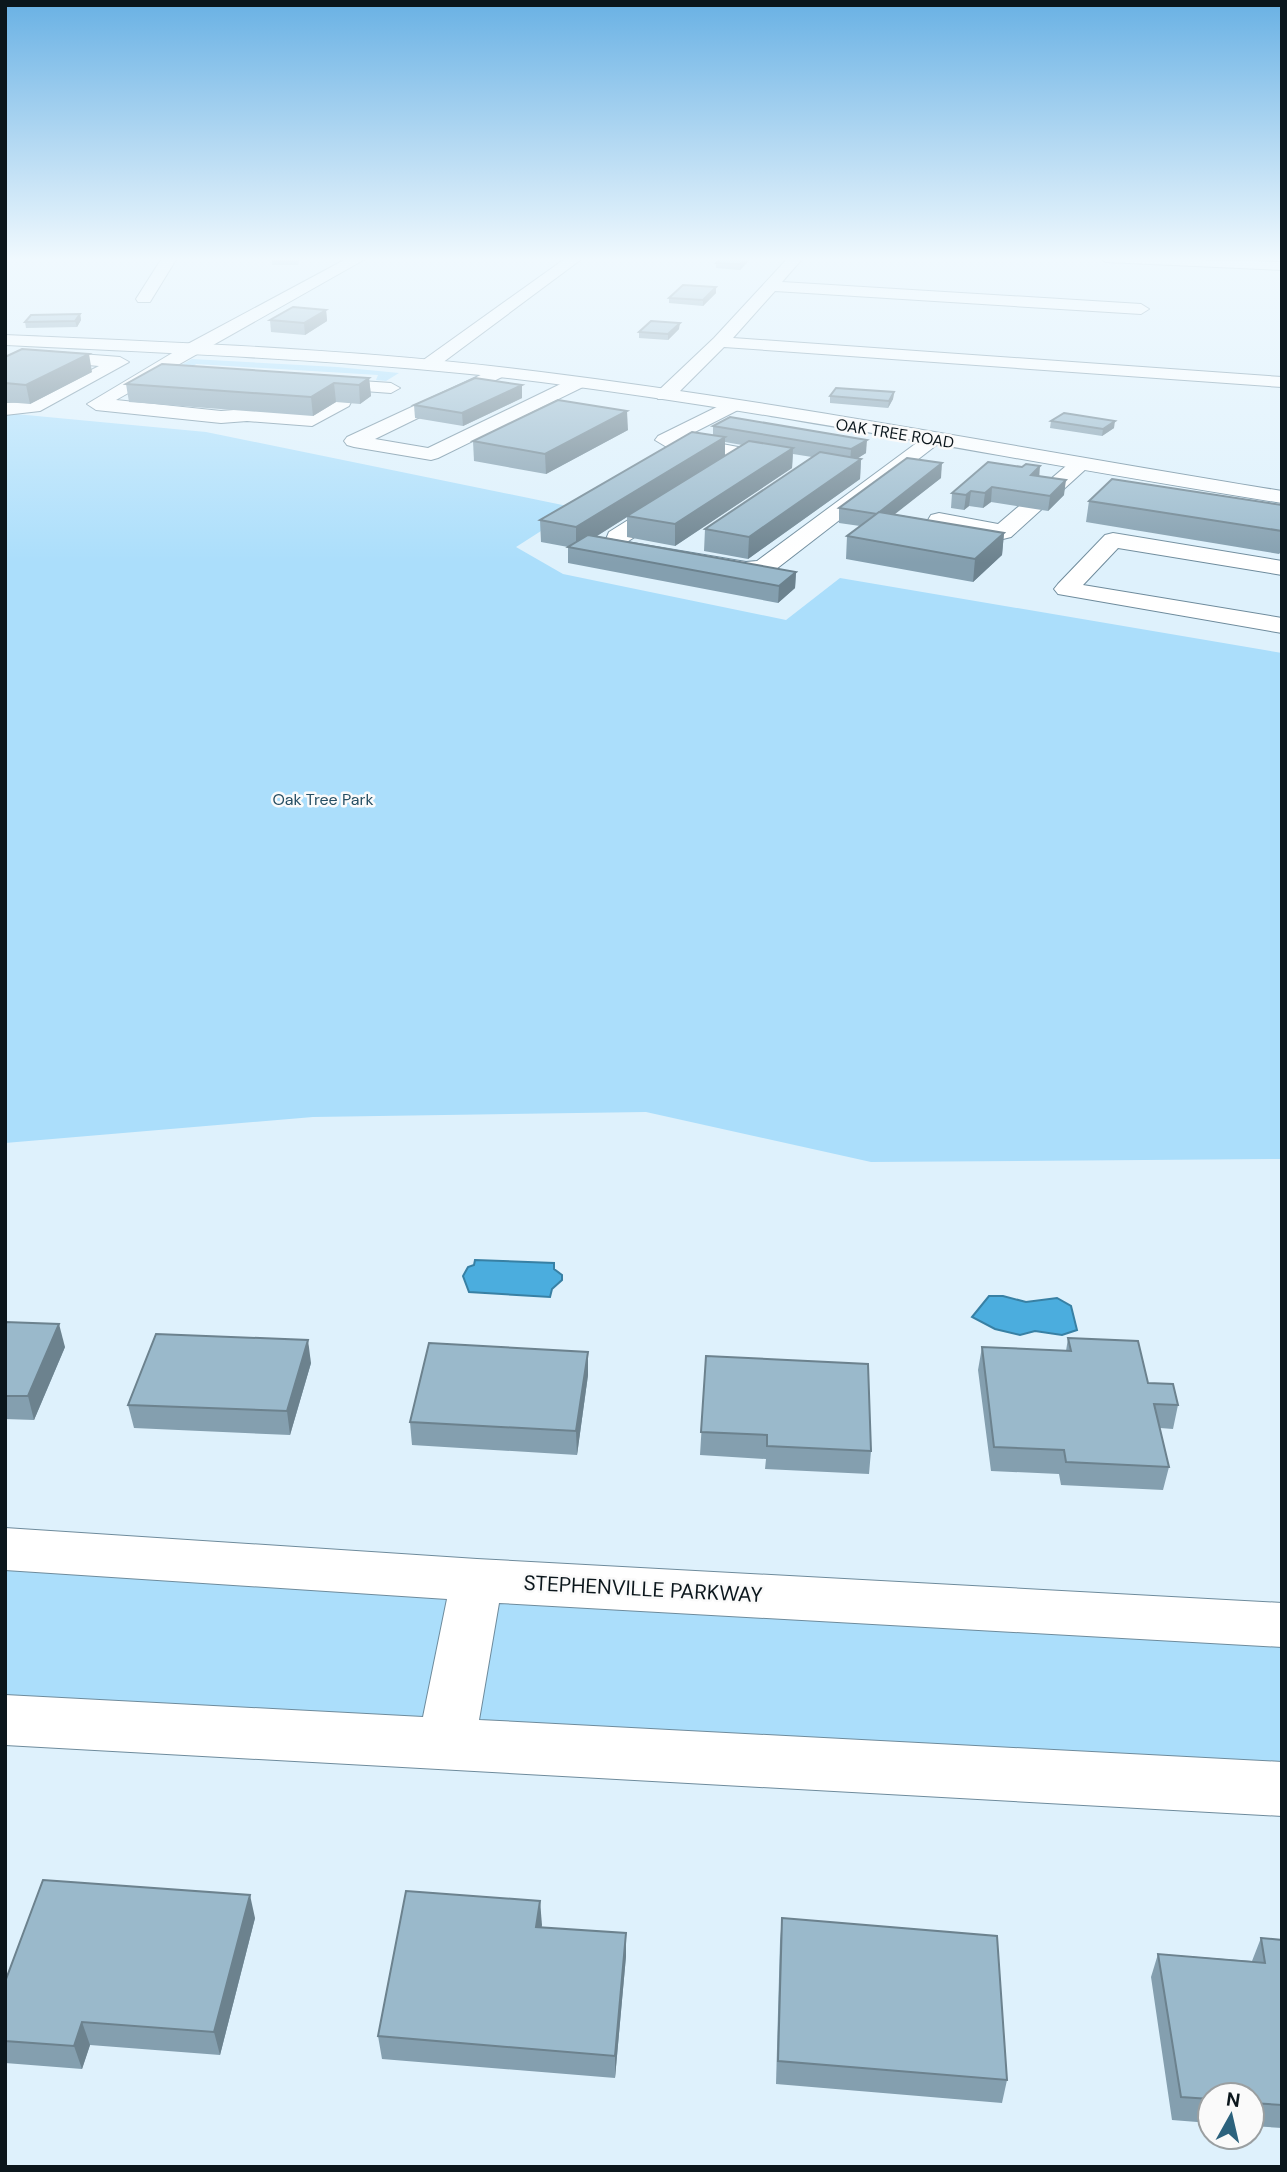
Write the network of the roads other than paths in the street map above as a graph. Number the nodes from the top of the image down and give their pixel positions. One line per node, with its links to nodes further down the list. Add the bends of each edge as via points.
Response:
1 (31, 359): 11 (street)
2 (104, 359): 8 (street)
3 (173, 359): 10 (street)
4 (346, 359): 9 (street, OAK TREE ROAD)
5 (431, 359): 9 (street)
6 (702, 359): 17 (street)
7 (964, 359): 15 (street)
8 (113, 360): 19 (street, via 120,362 38,405)
9 (424, 364): 12 (street, OAK TREE ROAD); 16 (street)
10 (153, 370): 13 (street); 20 (street, via 96,404)
11 (5, 371)
12 (498, 372): 14 (street, OAK TREE ROAD); 14 (street, via 354,441 431,454)
13 (193, 373)
14 (579, 382): 17 (street, OAK TREE ROAD)
15 (1282, 382)
16 (366, 395): 16 (street, via 300,379); 20 (street, via 318,419); 20 (street, via 330,422 316,425)
17 (666, 395): 18 (street, OAK TREE ROAD)
18 (731, 406): 21 (street, OAK TREE ROAD); 21 (street, via 665,440 747,454 617,537 615,544 712,566 762,568)
19 (5, 409)
20 (221, 417)
21 (933, 440): 22 (street, OAK TREE ROAD)
22 (1080, 464): 23 (street, OAK TREE ROAD); 24 (street, via 1003,532)
23 (1282, 497)
24 (939, 520)
25 (1282, 568): 26 (street, via 1113,540 1066,589)
26 (1282, 626)
27 (5, 1549): 28 (street, STEPHENVILLE PARKWAY)
28 (477, 1580): 29 (street, STEPHENVILLE PARKWAY); 31 (street)
29 (1282, 1625)
30 (5, 1720): 31 (street)
31 (446, 1744): 32 (street)
32 (1282, 1789)

